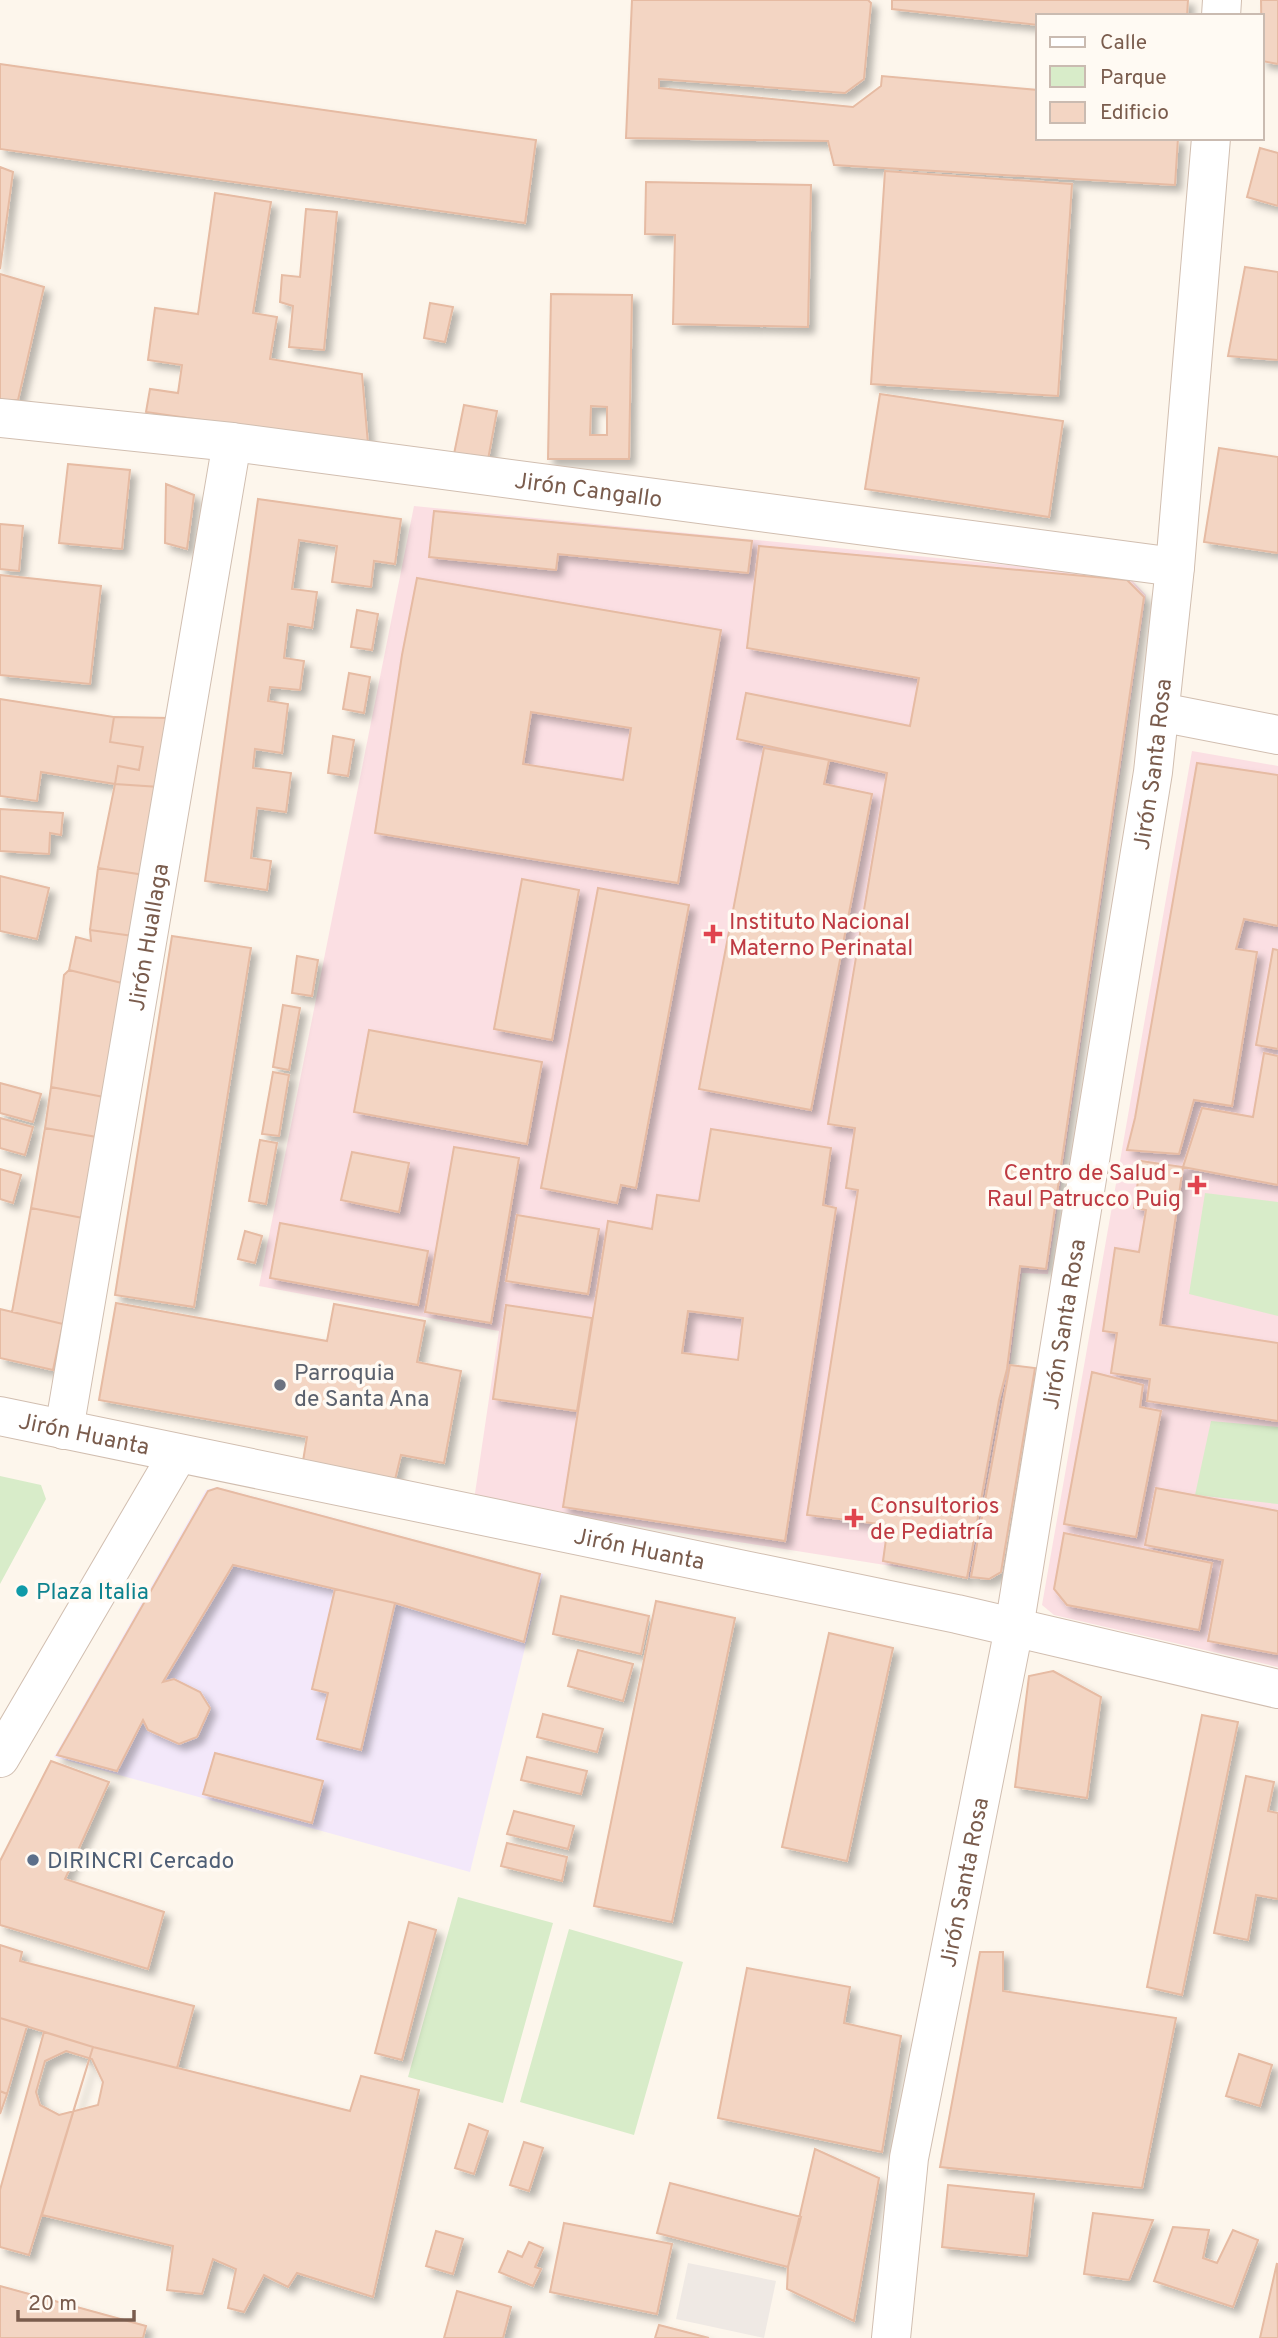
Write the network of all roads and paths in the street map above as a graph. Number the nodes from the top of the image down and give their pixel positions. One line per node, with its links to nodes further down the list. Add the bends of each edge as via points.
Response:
1 (1211, 140): 4 (street, Jirón Santa Rosa)
2 (0, 418): 3 (street, Jirón Cangallo)
3 (232, 442): 4 (street, Jirón Cangallo); 8 (street, Jirón Huallaga)
4 (1175, 567): 5 (street, Jirón Santa Rosa)
5 (1160, 712): 6 (street); 10 (street, Jirón Santa Rosa)
6 (1278, 735)
7 (0, 1416): 8 (street, Jirón Huanta)
8 (64, 1430): 9 (street, Jirón Huanta)
9 (178, 1454): 10 (street, Jirón Huanta); 12 (street)
10 (1014, 1628): 11 (street, Jirón Huanta); 13 (street, Jirón Santa Rosa, via 909,2158)
11 (1278, 1689)
12 (0, 1758)
13 (891, 2338)

